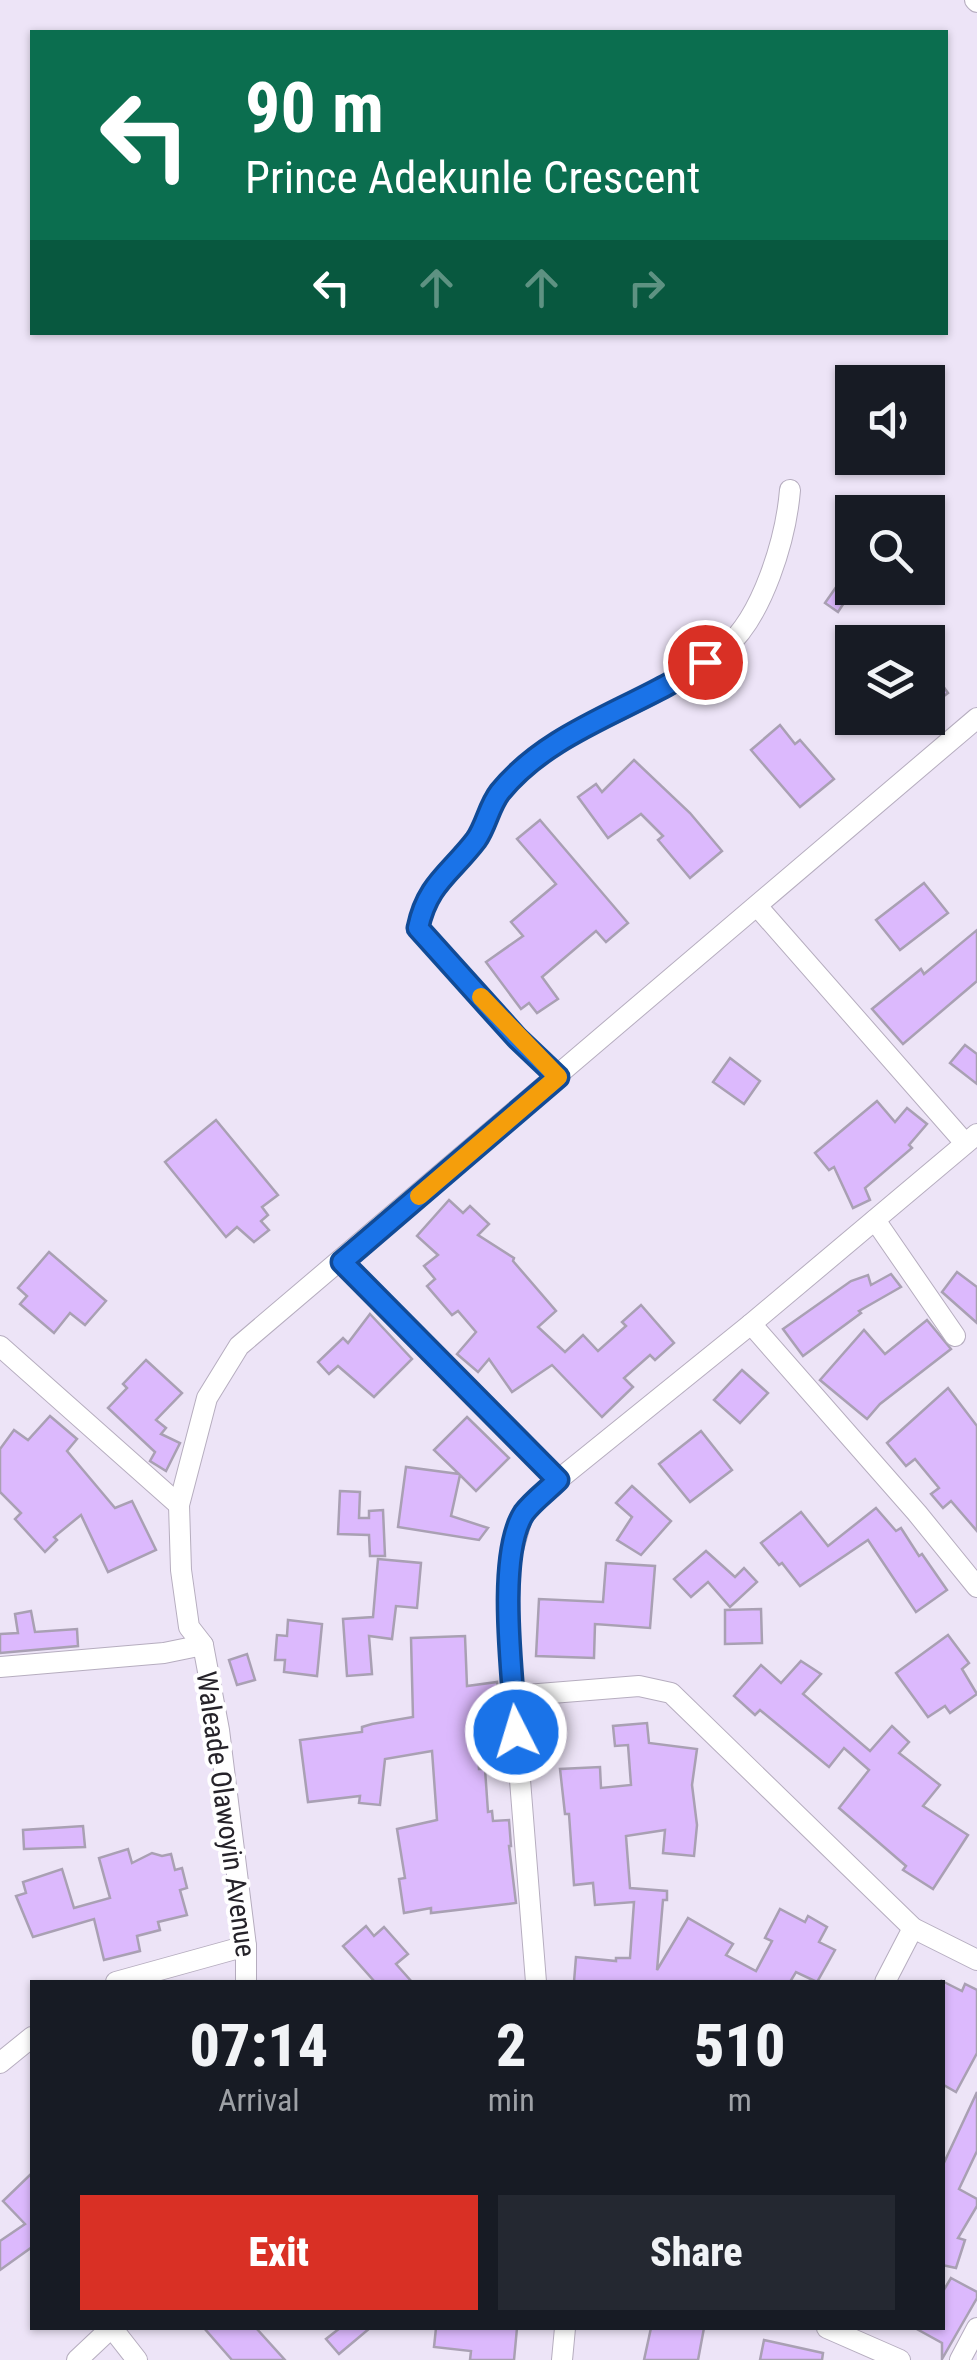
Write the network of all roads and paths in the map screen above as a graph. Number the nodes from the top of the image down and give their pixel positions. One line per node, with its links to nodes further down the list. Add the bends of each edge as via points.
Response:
1 (790, 490): 4 (street, via 764,590 726,648 531,760 499,793 478,838 437,881 422,908 418,928)
2 (977, 718): 3 (street, Waleade Olawoyin Avenue)
3 (756, 906): 4 (street, Waleade Olawoyin Avenue); 5 (street)
4 (558, 1077): 7 (street, Waleade Olawoyin Avenue)
5 (971, 1139): 6 (street)
6 (875, 1220): 8 (street); 9 (street)
7 (342, 1262): 11 (street); 12 (street, Waleade Olawoyin Avenue, via 240,1346 207,1398)
8 (751, 1324): 11 (street); 13 (street)
9 (956, 1336)
10 (0, 1346): 12 (street)
11 (558, 1480): 16 (street, via 523,1514 512,1553 507,1616)
12 (179, 1506): 14 (street, Waleade Olawoyin Avenue, via 189,1627)
13 (977, 1587)
14 (203, 1645): 15 (street); 18 (street, Waleade Olawoyin Avenue)
15 (0, 1667)
16 (514, 1696): 17 (street, via 639,1686 670,1693); 22 (street)
17 (913, 1928): 19 (street); 23 (street)
18 (246, 1946): 20 (street); 21 (street, Waleade Olawoyin Avenue)
19 (977, 1960)
20 (123, 1980)
21 (246, 1980)
22 (536, 1980)
23 (887, 1980)
24 (30, 2039): 25 (street)
25 (0, 2063)
26 (977, 2328): 35 (street)
27 (109, 2330): 31 (street)
28 (113, 2330): 32 (street)
29 (565, 2330): 33 (street)
30 (832, 2330): 34 (street)
31 (77, 2360)
32 (137, 2360)
33 (562, 2360)
34 (900, 2360)
35 (960, 2360)

